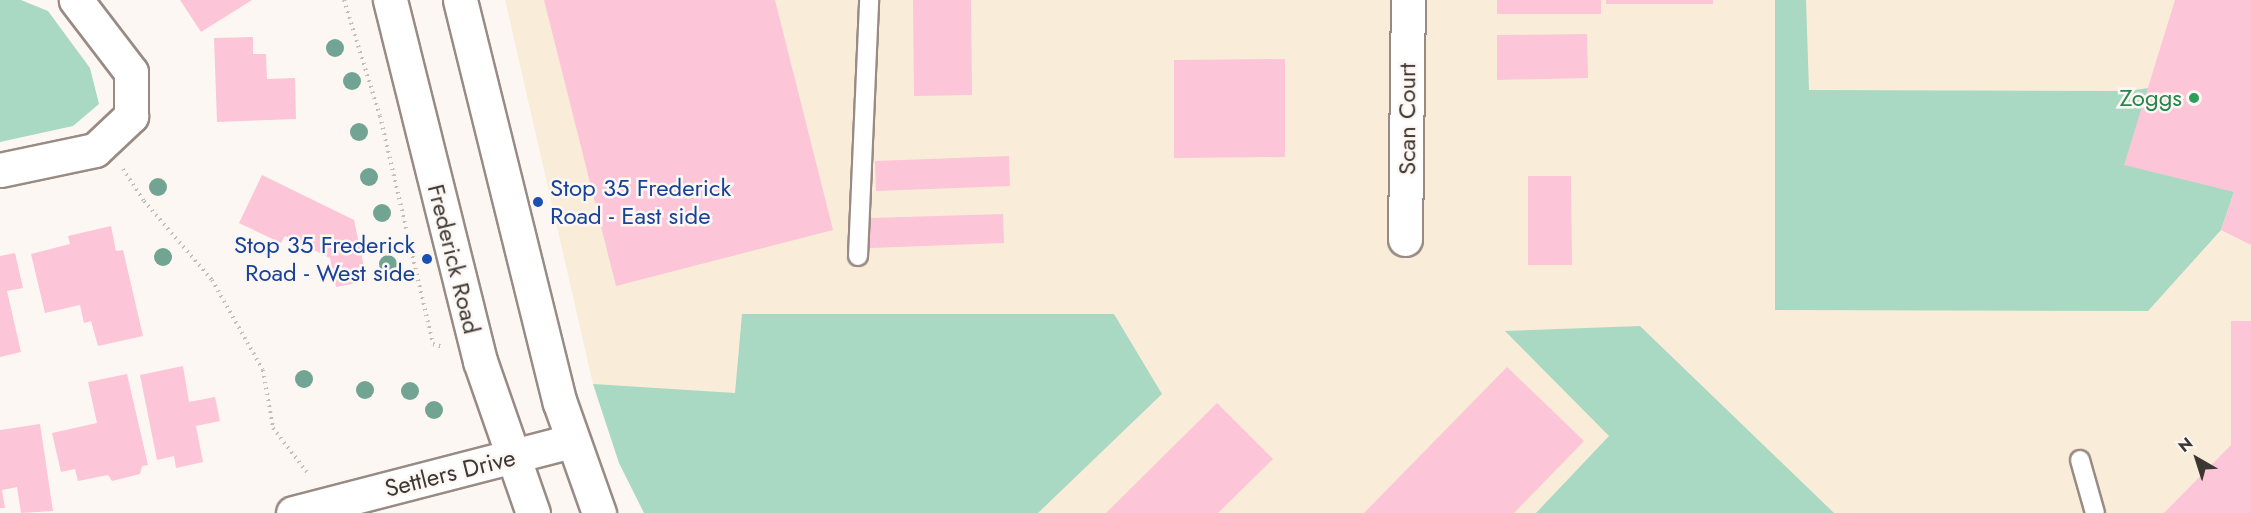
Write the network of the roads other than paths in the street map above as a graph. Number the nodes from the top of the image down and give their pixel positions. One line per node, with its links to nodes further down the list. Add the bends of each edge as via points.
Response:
1 (76, 0): 6 (main road, via 131,72 132,116 95,150)
2 (390, 0): 10 (main road, Frederick Road, via 480,361)
3 (460, 0): 9 (main road)
4 (869, 0): 8 (lane)
5 (1408, 0): 7 (main road, Scan Court)
6 (0, 170)
7 (1406, 239)
8 (858, 256)
9 (572, 441): 10 (main road, Settlers Drive); 14 (main road)
10 (511, 457): 12 (main road, Settlers Drive); 13 (main road, Frederick Road)
11 (2080, 460): 15 (lane)
12 (293, 513)
13 (533, 513)
14 (599, 513)
15 (2095, 513)

